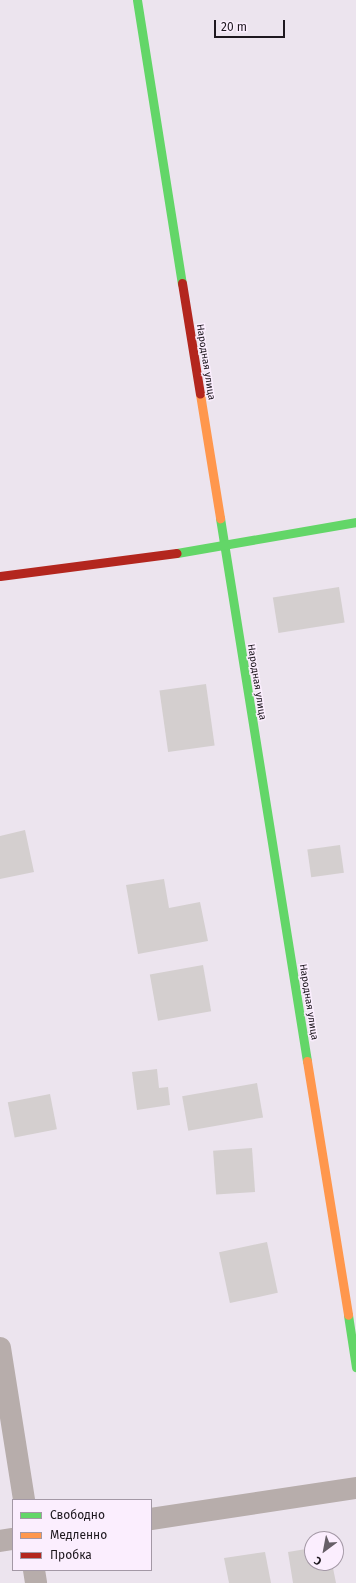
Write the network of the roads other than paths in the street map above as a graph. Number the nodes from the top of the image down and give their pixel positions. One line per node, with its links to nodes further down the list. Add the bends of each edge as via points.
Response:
1 (137, 0): 3 (street, Народная улица)
2 (356, 522): 3 (street)
3 (224, 547): 4 (street); 6 (street, Народная улица)
4 (0, 576)
5 (0, 1348): 8 (street)
6 (356, 1367)
7 (356, 1488): 9 (street)
8 (24, 1499)
9 (152, 1519)
10 (12, 1539): 11 (street)
11 (0, 1541)
12 (34, 1571): 13 (street)
13 (36, 1583)

